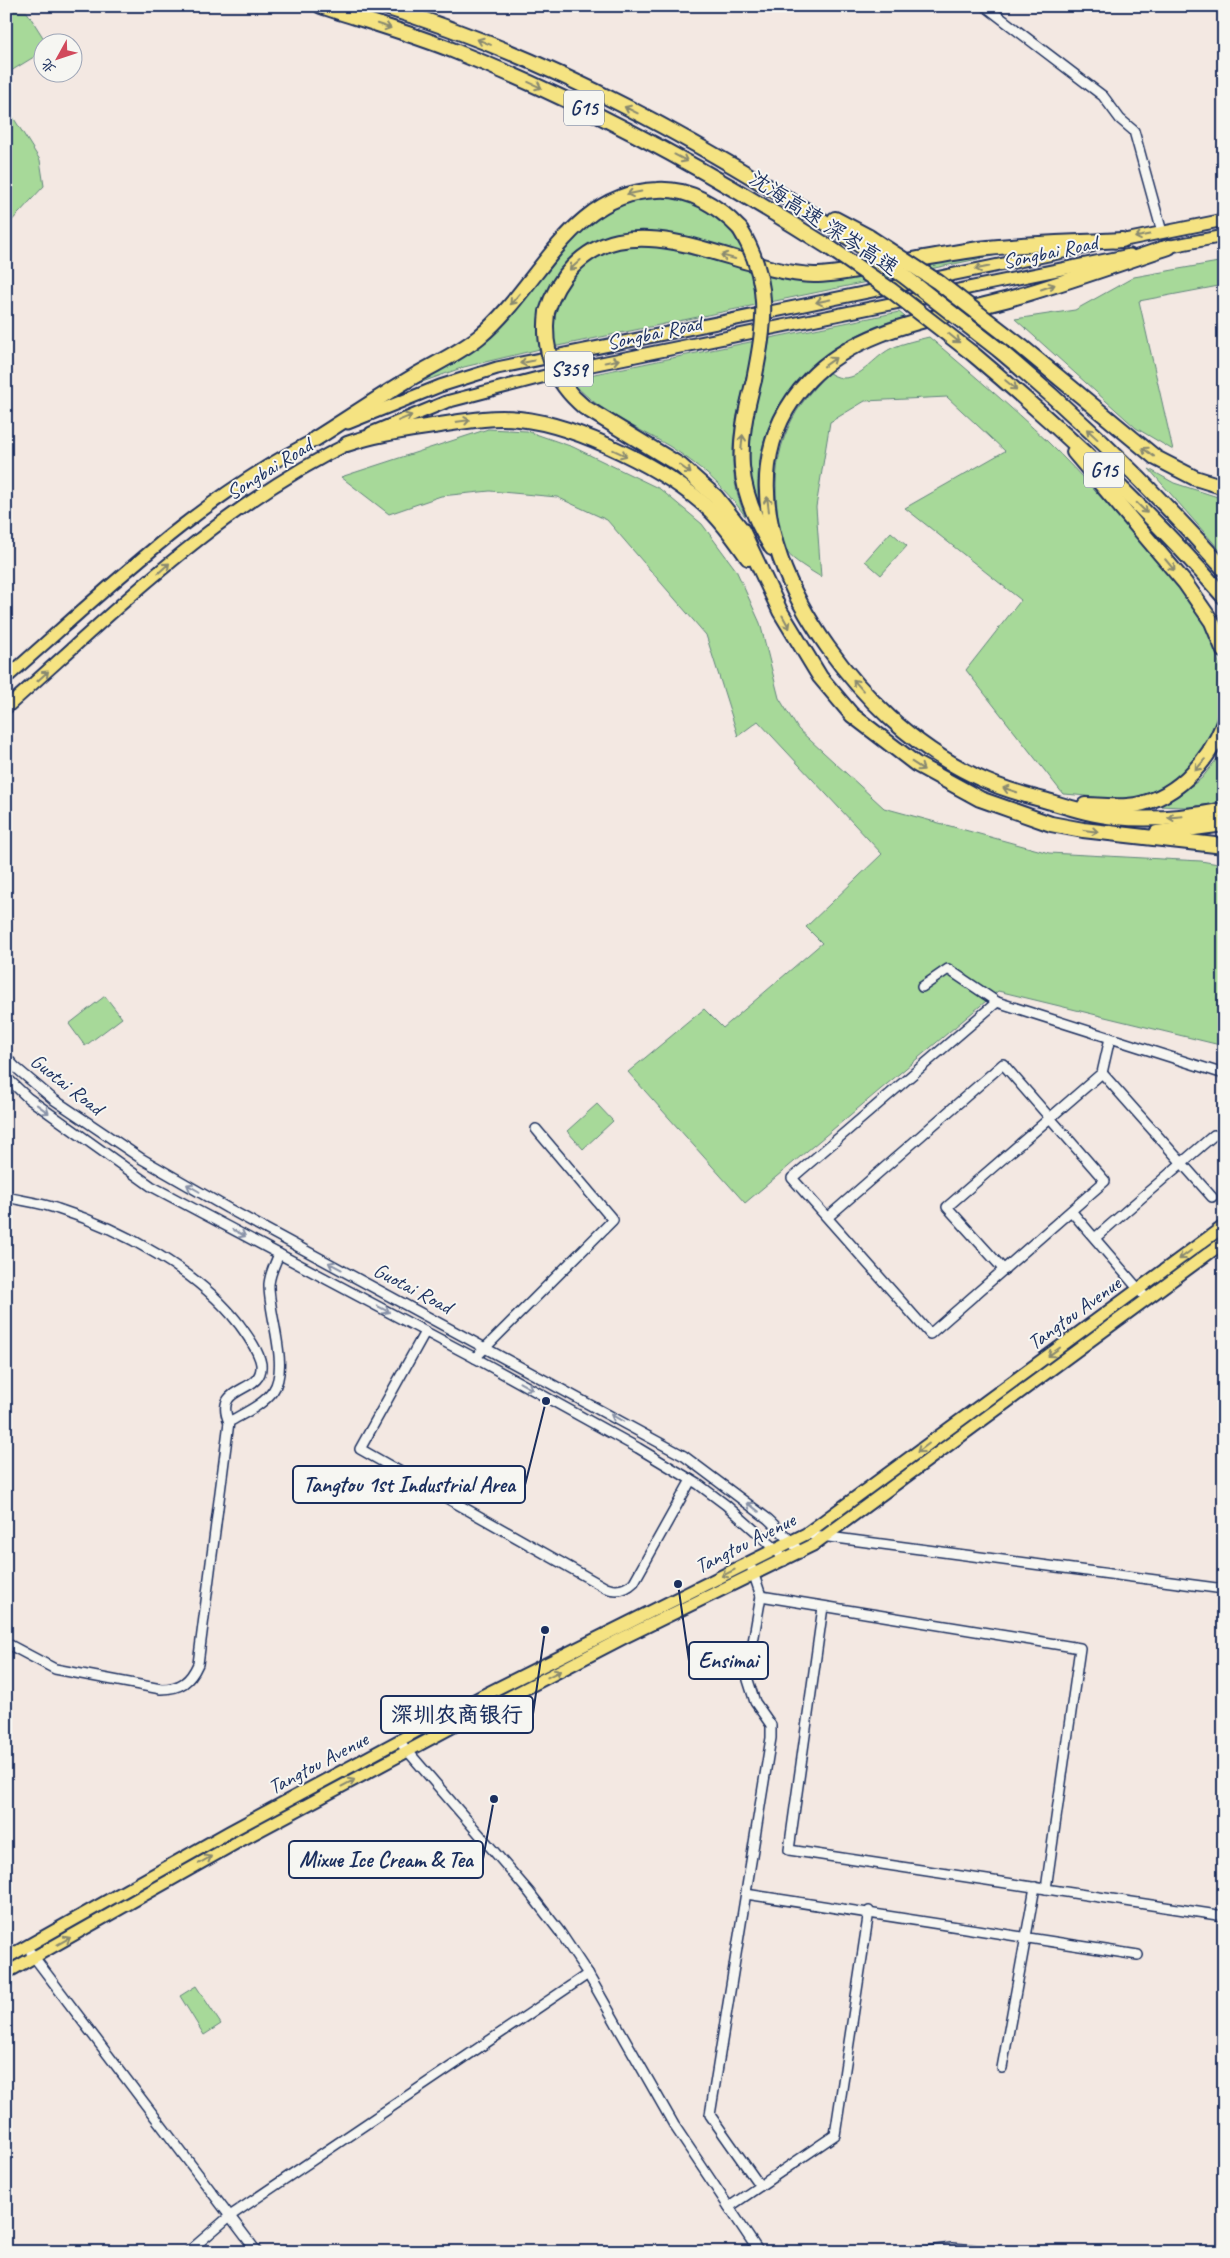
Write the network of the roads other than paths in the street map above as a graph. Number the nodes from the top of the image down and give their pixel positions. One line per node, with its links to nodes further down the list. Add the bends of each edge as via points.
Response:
1 (321, 6): 10 (highway, 沈海高速 深岑高速 / G15, one-way to 10, bridge, via 456,52 592,112 721,181 830,248 892,291)
2 (382, 6): 4 (highway, 沈海高速 深岑高速 / G15, one-way to 2, via 678,135 563,77 453,30)
3 (985, 6): 6 (street, via 1103,96 1120,119 1134,131)
4 (767, 185): 13 (highway, one-way to 4, bridge, via 1195,478 1156,458 938,282 869,237); 15 (highway, 沈海高速 深岑高速 / G15, one-way to 4, bridge, via 1110,450 999,350 904,276)
5 (1224, 220): 6 (main road, Songbai Road / S359)
6 (1162, 232): 8 (main road, Songbai Road / S359, one-way to 8)
7 (1224, 236): 9 (main road, Songbai Road / S359)
8 (1122, 240): 11 (main road, Songbai Road / S359, one-way to 11, via 497,368 410,397); 16 (highway, one-way to 16, bridge, via 979,249 817,275 783,271 666,241 632,239 598,248 568,271 547,312 545,340 551,365 563,387 584,407 681,466 711,491 742,530)
9 (1169, 247): 12 (main road, Songbai Road / S359, one-way to 9, via 446,402 535,377); 14 (highway, one-way to 9, via 774,542 769,513 769,458 781,421 808,380 822,367 856,345 896,328 1013,298)
10 (1037, 408): 17 (highway, 沈海高速 深岑高速 / G15, one-way to 17, via 1146,511); 18 (highway, one-way to 18, via 1185,583 1212,622)
11 (315, 439): 14 (highway, one-way to 11, bridge, via 758,524 744,486 741,450 745,416 762,336 764,295 757,261 740,229 716,207 669,189 631,192 596,209 568,235 478,338); 19 (main road, Songbai Road / S359, via 247,478 199,512)
12 (347, 444): 16 (highway, one-way to 16, via 389,432 494,418 539,422 562,428 656,470 693,495 725,527); 20 (main road, Songbai Road / S359, one-way to 12, via 208,530 264,492)
13 (1224, 487)
14 (784, 568): 22 (highway, one-way to 14, via 975,776 938,755 892,720 853,679 822,638)
15 (1224, 569)
16 (764, 579): 25 (highway, one-way to 25, via 796,640 830,691 862,724 916,764 980,799 1030,818 1083,830)
17 (1224, 597)
18 (1224, 651)
19 (6, 678)
20 (6, 708)
21 (1224, 723): 22 (highway, one-way to 22, via 1202,763 1177,787 1162,795 1145,803 1127,806)
22 (1056, 804): 23 (highway, one-way to 22, via 1170,817 1117,818)
23 (1224, 810)
24 (1224, 824): 25 (highway)
25 (1131, 836): 26 (highway)
26 (1224, 846)
27 (922, 987): 28 (street, via 948,968)
28 (997, 1002): 29 (street); 41 (street, via 792,1178)
29 (1110, 1038): 31 (street); 32 (street)
30 (6, 1057): 50 (street, Guotai Road, one-way to 30, via 142,1159 53,1099)
31 (1102, 1073): 34 (street); 37 (street)
32 (1224, 1074)
33 (6, 1077): 45 (street, Guotai Road, one-way to 45, via 28,1098 152,1186)
34 (1050, 1118): 40 (street, via 1105,1181); 41 (street, via 1003,1064); 46 (street, via 947,1206)
35 (536, 1129): 50 (street, via 613,1220)
36 (1214, 1135): 37 (street)
37 (1182, 1163): 39 (street); 43 (street)
38 (6, 1197): 52 (street, via 58,1208 111,1230 162,1257 209,1291 229,1311 246,1333 261,1366 254,1382 227,1399 225,1406)
39 (1212, 1197)
40 (1071, 1211): 43 (street); 46 (street)
41 (828, 1217): 46 (street, via 930,1334)
42 (1224, 1226): 47 (main road, Tangtou Avenue, one-way to 47)
43 (1095, 1238): 47 (street)
44 (1224, 1242): 48 (main road, Tangtou Avenue)
45 (279, 1254): 49 (street, Guotai Road, one-way to 49); 52 (street, via 272,1268 270,1284 280,1375 274,1390 263,1402)
46 (1004, 1270)
47 (1139, 1289): 48 (street); 54 (main road, Tangtou Avenue, one-way to 54)
48 (1148, 1299): 55 (main road, Tangtou Avenue)
49 (425, 1332): 51 (street, Guotai Road); 53 (street, via 360,1449 606,1588 618,1590 634,1582)
50 (485, 1347): 51 (street); 56 (street, Guotai Road, one-way to 50, via 761,1513 684,1456)
51 (475, 1358): 53 (street, Guotai Road, one-way to 53)
52 (229, 1422): 65 (street, via 198,1664 184,1684 173,1689 161,1688 55,1669)
53 (691, 1480): 57 (street, Guotai Road, via 726,1504)
54 (806, 1534): 55 (street); 56 (main road, Tangtou Avenue)
55 (827, 1536): 58 (main road, Tangtou Avenue); 62 (street)
56 (792, 1542): 57 (main road, Tangtou Avenue); 58 (street, Guotai Road)
57 (777, 1550): 59 (street, Guotai Road); 60 (main road, Tangtou Avenue)
58 (800, 1552): 59 (main road, Tangtou Avenue)
59 (784, 1561): 61 (main road, Tangtou Avenue)
60 (749, 1562): 61 (street); 66 (main road, Tangtou Avenue, one-way to 66, via 567,1652)
61 (754, 1574): 63 (street); 67 (main road, Tangtou Avenue, one-way to 61)
62 (1224, 1589)
63 (761, 1596): 64 (street); 70 (street, via 748,1680 755,1702 771,1726 771,1738)
64 (823, 1607): 68 (street, via 789,1850); 69 (street, via 1080,1648)
65 (6, 1643)
66 (399, 1741): 67 (street); 74 (main road, Tangtou Avenue, via 229,1832)
67 (408, 1751): 76 (main road, Tangtou Avenue, one-way to 67, via 236,1843); 79 (street, via 529,1892)
68 (1035, 1887): 69 (street); 73 (street)
69 (1046, 1889): 72 (street)
70 (746, 1894): 71 (street); 81 (street, via 710,2115)
71 (869, 1912): 73 (street); 81 (street, via 835,2135)
72 (1224, 1916)
73 (1026, 1937): 75 (street); 80 (street)
74 (26, 1947): 76 (street); 77 (main road, Tangtou Avenue)
75 (1138, 1955)
76 (35, 1957): 78 (main road, Tangtou Avenue); 83 (street)
77 (6, 1958)
78 (6, 1973)
79 (588, 1974): 82 (street, via 674,2125); 83 (street)
80 (1002, 2068)
81 (760, 2186): 82 (street)
82 (729, 2207): 86 (street)
83 (230, 2216): 84 (street); 85 (street)
84 (188, 2252)
85 (257, 2252)
86 (759, 2252)
87 (920, 2252): 88 (street, via 952,2248)
88 (1001, 2252)

